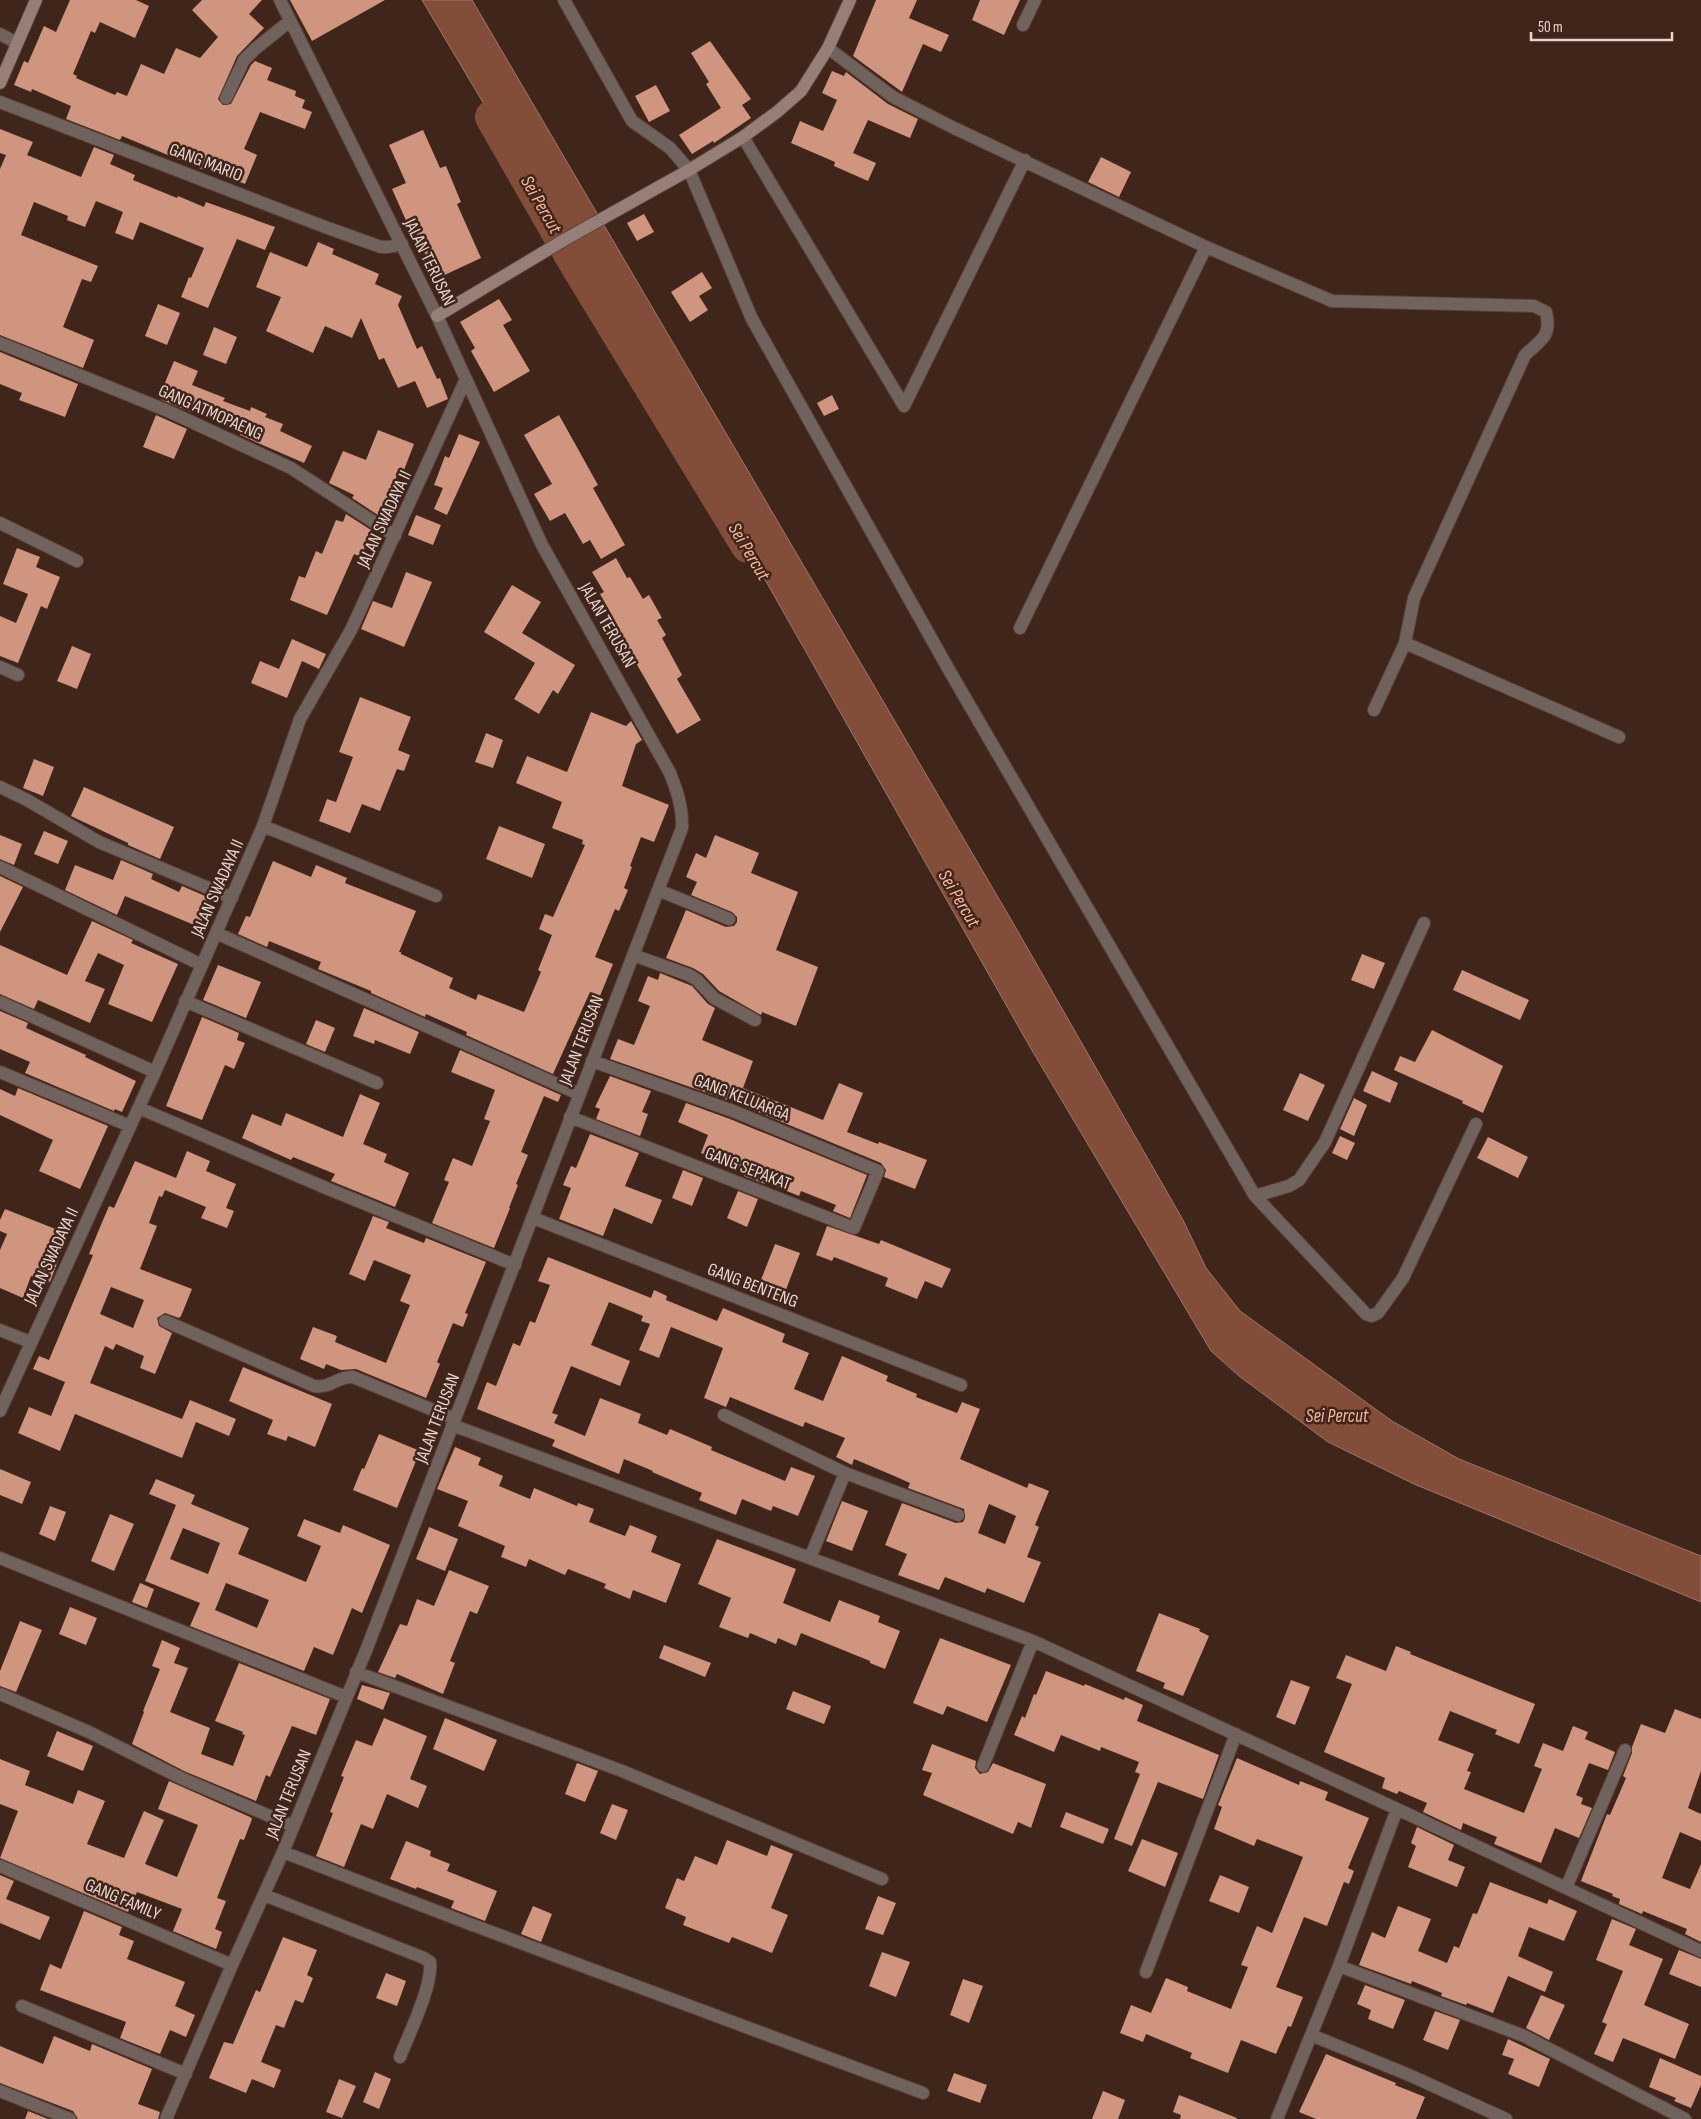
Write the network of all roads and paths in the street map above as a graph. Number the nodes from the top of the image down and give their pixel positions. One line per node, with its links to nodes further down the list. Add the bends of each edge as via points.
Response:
1 (36, 0): 9 (street)
2 (280, 0): 6 (street, JALAN TERUSAN)
3 (564, 0): 16 (street, via 632,121 670,148)
4 (850, 0): 10 (street)
5 (1035, 0): 7 (street)
6 (290, 21): 12 (street, via 244,60); 17 (street, JALAN TERUSAN)
7 (1023, 24)
8 (0, 34): 9 (street)
9 (17, 43): 11 (street)
10 (828, 48): 14 (street, via 802,91); 15 (street, via 893,97)
11 (0, 83)
12 (226, 98)
13 (0, 102): 17 (street, GANG MARIO, via 326,227 381,246)
14 (743, 137): 15 (street, via 904,406); 16 (street)
15 (1025, 160): 18 (street)
16 (689, 170): 19 (street); 55 (street, via 757,327 949,670)
17 (402, 244): 19 (street, JALAN TERUSAN)
18 (1206, 247): 25 (street); 26 (street, via 1332,301 1534,306 1546,312 1550,325 1547,333 1525,355 1414,598)
19 (436, 316): 21 (street, JALAN TERUSAN)
20 (0, 343): 23 (street, GANG ATMOPAENG, via 168,411 291,468)
21 (466, 379): 23 (street, JALAN SWADAYA II); 34 (street, JALAN TERUSAN, via 542,545 670,773 678,795 682,828)
22 (0, 522): 24 (street)
23 (396, 536): 32 (street, JALAN SWADAYA II, via 351,630 300,719)
24 (77, 561)
25 (1020, 628)
26 (1405, 642): 29 (street); 30 (street)
27 (0, 667): 28 (street)
28 (18, 674)
29 (1374, 710)
30 (1619, 737)
31 (0, 787): 36 (street, via 100,842)
32 (263, 826): 35 (street); 36 (street, JALAN SWADAYA II)
33 (0, 868): 41 (street)
34 (658, 890): 37 (street); 40 (street, JALAN TERUSAN)
35 (436, 896)
36 (232, 898): 39 (street, JALAN SWADAYA II)
37 (729, 919)
38 (1424, 923): 55 (street, via 1326,1142 1299,1180)
39 (216, 934): 41 (street, JALAN SWADAYA II); 49 (street)
40 (633, 955): 44 (street, via 689,975 714,998); 45 (street, JALAN TERUSAN)
41 (202, 965): 42 (street, JALAN SWADAYA II)
42 (186, 1001): 47 (street, JALAN SWADAYA II); 48 (street)
43 (0, 1002): 47 (street)
44 (755, 1020)
45 (592, 1061): 49 (street, JALAN TERUSAN); 54 (street, GANG KELUARGA, via 733,1111)
46 (0, 1072): 53 (street)
47 (155, 1072): 50 (street, JALAN SWADAYA II)
48 (376, 1083)
49 (579, 1094): 51 (street, JALAN TERUSAN)
50 (139, 1108): 53 (street, JALAN SWADAYA II); 57 (street)
51 (570, 1117): 54 (street, GANG SEPAKAT, via 854,1228); 56 (street, JALAN TERUSAN)
52 (1476, 1124): 55 (street, via 1402,1278 1378,1313 1372,1316 1366,1314)
53 (130, 1126): 60 (street, JALAN SWADAYA II)
54 (878, 1171)
55 (1256, 1196)
56 (533, 1218): 57 (street, JALAN TERUSAN); 61 (street, GANG BENTENG)
57 (515, 1265): 64 (street, JALAN TERUSAN)
58 (165, 1321): 64 (street, via 314,1386 323,1388 345,1377 353,1377)
59 (0, 1330): 60 (street)
60 (30, 1342): 62 (street, JALAN SWADAYA II)
61 (961, 1385)
62 (0, 1411)
63 (724, 1415): 65 (street)
64 (454, 1422): 68 (street); 70 (street, JALAN TERUSAN)
65 (845, 1473): 66 (street); 68 (street)
66 (958, 1515)
67 (0, 1558): 72 (street)
68 (810, 1558): 69 (street)
69 (1033, 1641): 73 (street); 75 (street)
70 (356, 1672): 72 (street, JALAN TERUSAN); 80 (street, via 622,1771)
71 (0, 1694): 77 (street)
72 (346, 1697): 77 (street, JALAN TERUSAN)
73 (1236, 1734): 76 (street); 86 (street)
74 (1625, 1750): 81 (street)
75 (983, 1766)
76 (1397, 1809): 81 (street); 85 (street)
77 (294, 1826): 78 (street, JALAN TERUSAN)
78 (284, 1852): 82 (street, JALAN TERUSAN); 92 (street)
79 (0, 1866): 84 (street, GANG FAMILY)
80 (882, 1879)
81 (1566, 1888): 83 (street)
82 (264, 1895): 84 (street, JALAN TERUSAN); 89 (street, via 430,1962 427,1984)
83 (1701, 1951)
84 (232, 1964): 90 (street, JALAN TERUSAN)
85 (1338, 1966): 88 (street); 97 (street, via 1524,2036)
86 (1146, 1972)
87 (22, 2006): 90 (street)
88 (1311, 2035): 95 (street); 96 (street)
89 (400, 2057)
90 (186, 2074): 94 (street, JALAN TERUSAN)
91 (0, 2090): 93 (street)
92 (923, 2093)
93 (70, 2119)
94 (166, 2119)
95 (1277, 2119)
96 (1506, 2119)
97 (1685, 2119)

